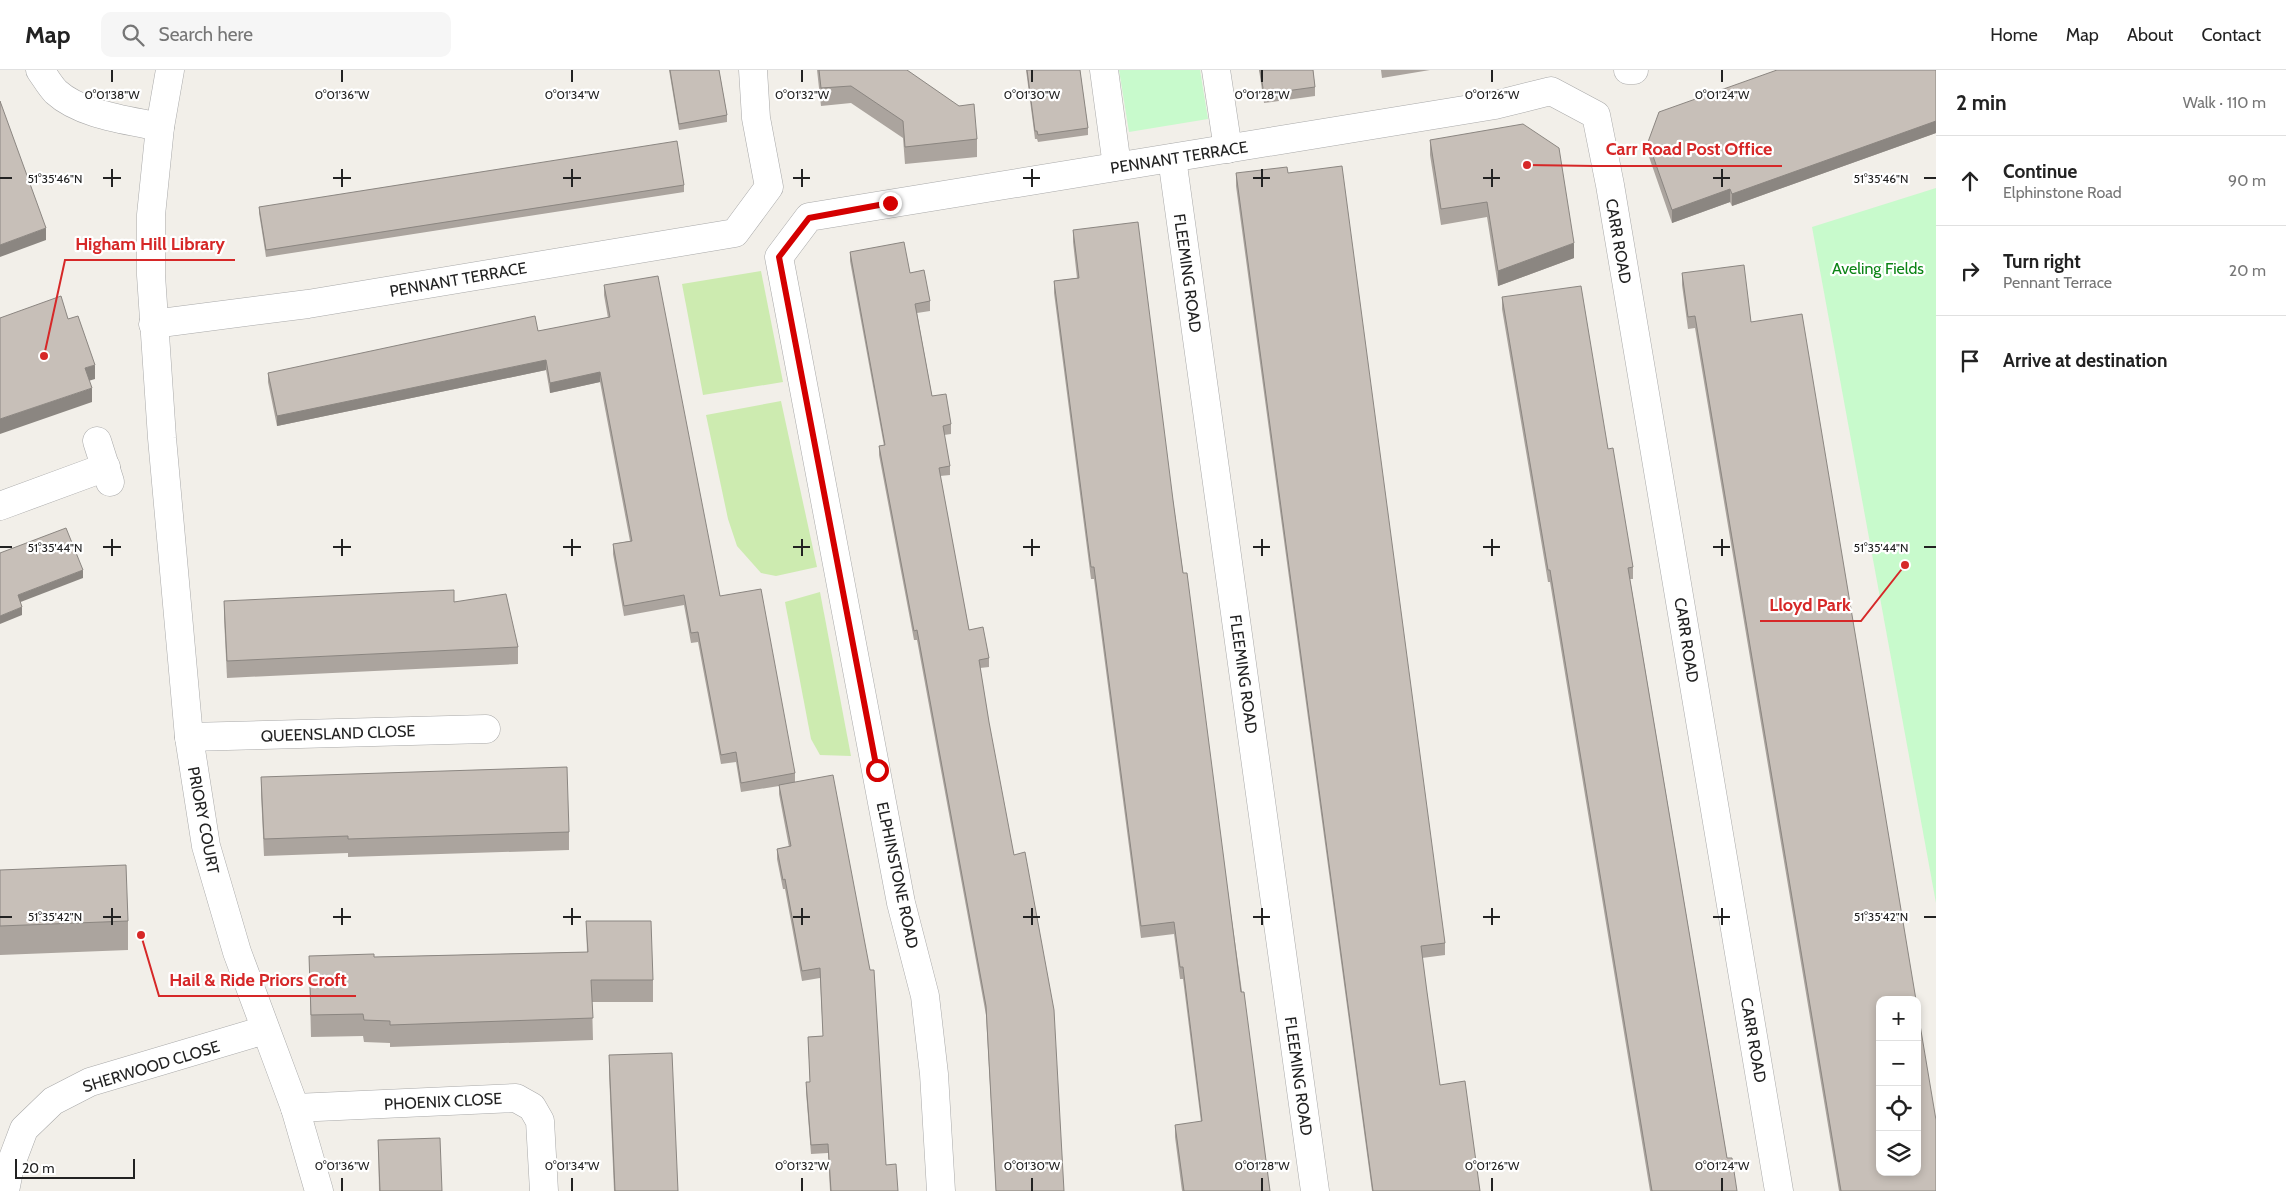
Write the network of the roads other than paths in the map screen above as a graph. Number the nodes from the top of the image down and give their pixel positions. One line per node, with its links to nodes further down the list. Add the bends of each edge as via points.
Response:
1 (40, 70): 9 (street, via 57,92 79,106)
2 (170, 70): 9 (street, PRIORY COURT)
3 (753, 70): 14 (street, PENNANT TERRACE, via 756,118 769,187 735,234 308,304)
4 (1104, 70): 12 (street)
5 (1216, 70): 10 (street)
6 (1628, 70): 7 (street)
7 (1634, 70)
8 (1574, 102): 10 (street, PENNANT TERRACE, via 1551,90 1495,104); 26 (street, CARR ROAD, via 1596,115 1610,185)
9 (160, 127): 14 (street, PRIORY COURT, via 151,216)
10 (1228, 149): 11 (street, PENNANT TERRACE)
11 (1172, 158): 12 (street, PENNANT TERRACE); 25 (street, FLEEMING ROAD)
12 (1117, 166): 13 (street, PENNANT TERRACE, via 809,218)
13 (791, 240): 24 (street, ELPHINSTONE ROAD, via 779,257 901,903 925,996 934,1074)
14 (153, 324): 18 (street, PRIORY COURT)
15 (97, 442): 16 (street, via 108,475)
16 (0, 506)
17 (486, 729): 18 (street, QUEENSLAND CLOSE)
18 (189, 737): 19 (street, PRIORY COURT, via 206,846 237,952)
19 (265, 1030): 20 (street, PRIORY COURT); 21 (street, SHERWOOD CLOSE, via 90,1082 53,1101 24,1129 10,1166)
20 (295, 1108): 22 (street, PRIORY COURT); 23 (street, PHOENIX CLOSE, via 516,1098 532,1107 540,1121)
21 (5, 1191)
22 (319, 1191)
23 (544, 1191)
24 (941, 1191)
25 (1315, 1191)
26 (1779, 1191)

